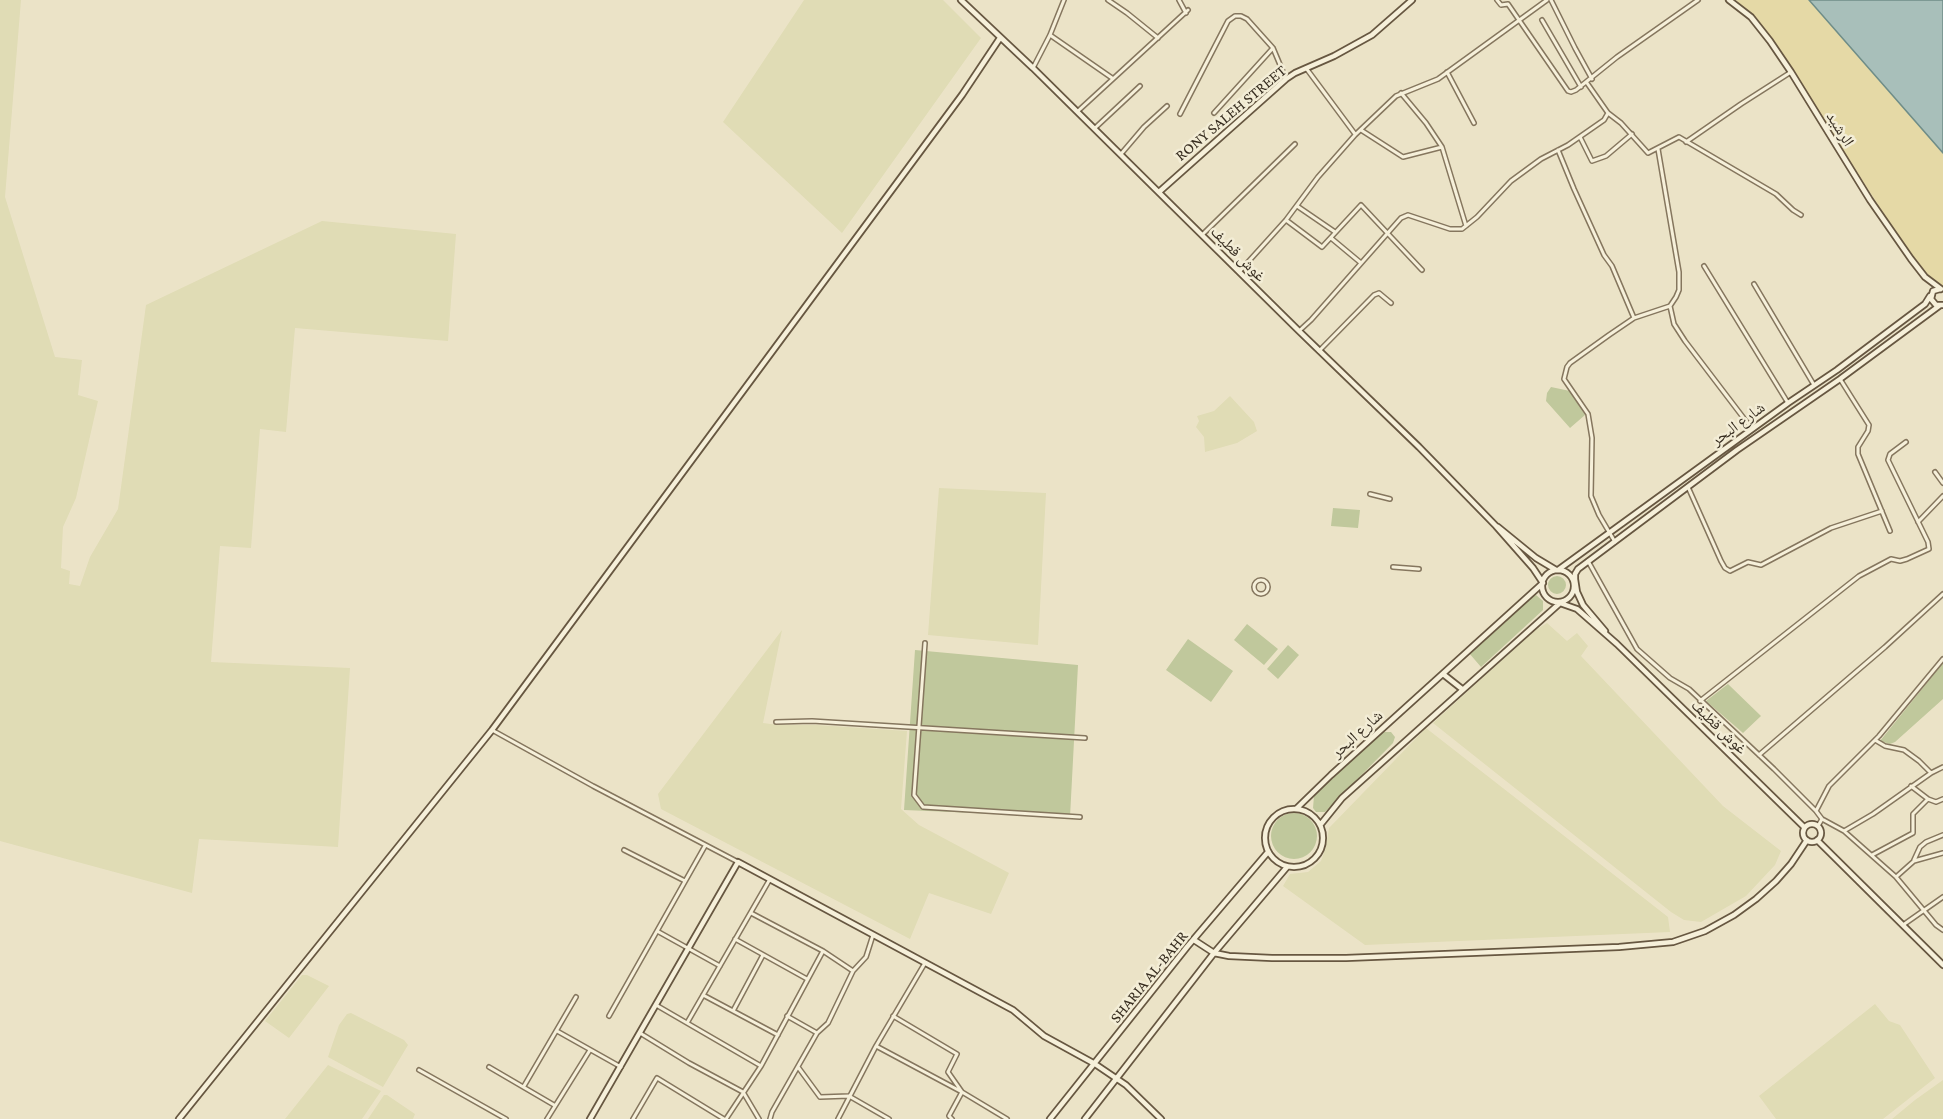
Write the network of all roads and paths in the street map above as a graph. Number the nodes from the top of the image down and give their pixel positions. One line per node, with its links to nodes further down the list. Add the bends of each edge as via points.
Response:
1 (961, 0): 13 (main road, غوش قطيف)
2 (1065, 0): 12 (street)
3 (1108, 0): 14 (street)
4 (1179, 0): 14 (street, via 1187,12)
5 (1412, 0): 17 (main road, RONY SALEH STREET, via 1372,35)
6 (1497, 0): 11 (street, via 1501,5 1509,4)
7 (1549, 0): 11 (street); 22 (street)
8 (1698, 0): 22 (street)
9 (1729, 0): 19 (main road, الرشيد, via 1751,18)
10 (1542, 20): 25 (street)
11 (1519, 21): 18 (street); 25 (street, via 1568,91)
12 (1050, 35): 16 (street); 20 (street)
13 (1000, 38): 16 (main road, غوش قطيف); 101 (main road, via 962,95)
14 (1158, 38): 20 (street)
15 (1273, 48): 21 (street); 29 (street); 31 (street, via 1247,19 1238,15 1231,18)
16 (1033, 68): 28 (main road, غوش قطيف)
17 (1306, 68): 21 (main road, RONY SALEH STREET); 36 (street)
18 (1447, 72): 26 (street); 32 (street)
19 (1791, 72): 38 (street); 57 (main road, الرشيد, via 1870,200)
20 (1112, 78): 28 (street)
21 (1286, 79): 44 (main road, RONY SALEH STREET)
22 (1592, 79): 23 (street)
23 (1587, 83): 25 (street); 30 (street)
24 (1140, 86): 33 (street)
25 (1581, 87)
26 (1401, 93): 34 (street); 40 (street)
27 (1167, 106): 43 (street)
28 (1077, 112): 33 (main road, غوش قطيف)
29 (1214, 113)
30 (1608, 113): 35 (street); 37 (street)
31 (1180, 114)
32 (1474, 123)
33 (1094, 129): 43 (main road, غوش قطيف)
34 (1361, 129): 36 (street); 40 (street, via 1403,157)
35 (1632, 134): 37 (street, via 1606,156 1592,161); 41 (street, via 1648,153)
36 (1355, 135): 45 (street)
37 (1580, 137): 42 (street)
38 (1686, 142): 41 (street, via 1679,136); 46 (street, via 1776,194)
39 (1295, 144): 51 (street)
40 (1442, 147): 48 (street)
41 (1658, 149): 62 (street, via 1679,272 1679,290)
42 (1558, 150): 48 (street, via 1511,181); 64 (street)
43 (1120, 156): 44 (main road, غوش قطيف)
44 (1159, 192): 51 (main road, غوش قطيف)
45 (1297, 206): 47 (street); 49 (street)
46 (1801, 215)
47 (1286, 220): 52 (street, via 1322,247); 56 (street)
48 (1466, 227): 50 (street, via 1455,230 1406,215)
49 (1335, 232): 50 (street, via 1361,205); 52 (street)
50 (1388, 233): 53 (street); 55 (street)
51 (1202, 235): 56 (main road, غوش قطيف)
52 (1331, 238): 53 (street)
53 (1361, 264): 65 (street)
54 (1704, 267): 69 (street)
55 (1422, 270)
56 (1239, 272): 65 (main road, غوش قطيف)
57 (1925, 277): 59 (main road, الرشيد); 60 (main road, الرشيد)
58 (1754, 284): 68 (street)
59 (1942, 289): 60 (main road, شارع البحر)
60 (1931, 295): 63 (main road, الرشيد, via 1932,302); 68 (main road, شارع البحر, via 1925,304)
61 (1391, 303): 66 (street, via 1379,293 1374,295)
62 (1670, 306): 64 (street); 70 (street, via 1674,324 1685,341)
63 (1942, 306): 67 (main road, شارع البحر)
64 (1634, 318): 82 (street, via 1570,363 1564,379 1588,414 1592,438 1591,496)
65 (1299, 331): 66 (main road, غوش قطيف)
66 (1319, 351): 80 (main road, غوش قطيف)
67 (1840, 378): 74 (main road, شارع البحر); 78 (street, via 1869,425 1857,454)
68 (1814, 385): 69 (main road, شارع البحر)
69 (1788, 403): 70 (main road, شارع البحر)
70 (1752, 429): 82 (main road, شارع البحر)
71 (1906, 442): 79 (street, via 1888,460)
72 (1935, 472): 73 (street)
73 (1943, 483)
74 (1688, 487): 78 (street, via 1721,561 1730,571 1748,562 1761,565 1831,528); 83 (main road, شارع البحر)
75 (1370, 494): 77 (street)
76 (1943, 496): 79 (street)
77 (1390, 500)
78 (1882, 511): 81 (street)
79 (1918, 522): 98 (street, via 1929,549 1900,561 1891,559 1859,576)
80 (1496, 526): 87 (main road, غوش قطيف); 88 (main road, غوش قطيف)
81 (1890, 531)
82 (1610, 533): 83 (street); 87 (main road, شارع البحر)
83 (1614, 542): 84 (main road, شارع البحر)
84 (1588, 561): 89 (main road, شارع البحر, via 1575,574); 98 (street, via 1637,649)
85 (1393, 567): 86 (street)
86 (1419, 568)
87 (1557, 570): 88 (main road, via 1546,575); 89 (main road, via 1570,575)
88 (1543, 583): 92 (main road, via 1546,597); 96 (main road, شارع البحر)
89 (1574, 584): 92 (main road, via 1572,594); 94 (main road, غوش قطيف, via 1583,605)
90 (1268, 585): 90 (street, via 1258,580 1254,589 1263,594)
91 (1943, 594): 104 (street)
92 (1560, 603): 94 (main road, غوش قطيف, via 1577,609); 97 (main road)
93 (925, 644): 100 (street)
94 (1617, 644): 116 (main road, غوش قطيف)
95 (1943, 659): 103 (street)
96 (1443, 674): 97 (main road); 110 (main road, شارع البحر)
97 (1462, 689): 114 (main road, via 1342,798)
98 (1700, 701): 104 (street)
99 (776, 722): 100 (street)
100 (919, 727): 102 (street); 112 (street, via 914,795 923,807)
101 (492, 730): 121 (street); 176 (main road)
102 (1085, 738)
103 (1875, 740): 106 (street, via 1904,750); 111 (street, via 1829,786)
104 (1759, 755): 111 (street)
105 (1943, 767): 106 (street)
106 (1931, 773): 107 (street)
107 (1911, 786): 108 (street); 117 (street)
108 (1928, 799): 109 (street); 125 (street, via 1913,814 1913,833)
109 (1943, 799)
110 (1296, 808): 114 (main road); 123 (main road, via 1279,813 1268,826)
111 (1816, 811): 113 (street)
112 (1080, 817)
113 (1822, 819): 115 (street); 117 (street)
114 (1321, 824): 128 (main road, via 1324,834 1320,853 1306,866)
115 (1818, 826): 116 (main road); 120 (main road, via 1821,833)
116 (1804, 827): 119 (main road)
117 (1844, 831): 125 (street)
118 (1943, 835): 126 (street, via 1920,847)
119 (1807, 840): 120 (main road); 143 (main road, via 1776,882 1756,899 1705,931 1673,942 1346,958 1262,958)
120 (1817, 840): 135 (main road)
121 (705, 846): 127 (street); 131 (street)
122 (624, 850): 131 (street)
123 (1268, 852): 128 (main road); 140 (main road, SHARIA AL-BAHR)
124 (1943, 853): 126 (street)
125 (1872, 855): 129 (street)
126 (1914, 861): 129 (street)
127 (738, 862): 130 (main road); 141 (main road)
128 (1287, 867): 143 (main road)
129 (1896, 877): 133 (street)
130 (770, 879): 134 (street); 138 (main road)
131 (685, 881): 137 (street)
132 (1943, 897): 133 (street)
133 (1923, 910): 135 (street); 136 (street)
134 (752, 913): 139 (street); 142 (street)
135 (1904, 925): 146 (main road)
136 (1943, 930)
137 (657, 931): 141 (street); 154 (street)
138 (873, 935): 145 (main road); 148 (street, via 866,957)
139 (735, 939): 144 (street); 147 (street)
140 (1194, 940): 143 (main road); 164 (main road, SHARIA AL-BAHR)
141 (688, 949): 147 (street); 152 (main road)
142 (823, 951): 148 (street); 149 (street)
143 (1214, 953): 170 (main road)
144 (763, 955): 149 (street); 153 (street)
145 (925, 963): 156 (street); 164 (main road, via 1013,1010 1044,1035)
146 (1943, 965)
147 (720, 966): 150 (street)
148 (853, 971): 159 (street, via 828,1023)
149 (808, 980): 155 (street)
150 (703, 995): 153 (street); 157 (street)
151 (576, 997): 158 (street)
152 (656, 1005): 157 (street); 160 (main road)
153 (733, 1011): 161 (street)
154 (609, 1016)
155 (787, 1016): 159 (street); 161 (street)
156 (893, 1016): 162 (street); 173 (street, via 957,1054 948,1072)
157 (687, 1023): 165 (street)
158 (556, 1030): 163 (street); 171 (street)
159 (817, 1033): 168 (street)
160 (640, 1034): 167 (main road); 172 (street)
161 (778, 1035): 165 (street)
162 (876, 1046): 173 (street); 174 (street)
163 (590, 1050): 167 (street); 175 (street)
164 (1095, 1064): 170 (main road); 188 (main road, SHARIA AL-BAHR)
165 (761, 1066): 172 (street)
166 (489, 1067): 171 (street)
167 (621, 1067): 179 (main road)
168 (798, 1067): 174 (street, via 820,1096); 183 (street)
169 (419, 1070): 177 (street)
170 (1116, 1078): 189 (main road); 190 (main road)
171 (524, 1086): 175 (street)
172 (742, 1092): 181 (street); 182 (street)
173 (962, 1092): 186 (street, via 949,1116); 187 (street)
174 (849, 1096): 184 (street); 185 (street)
175 (554, 1105): 178 (street)
176 (179, 1119)
177 (506, 1119)
178 (548, 1119)
179 (590, 1119)
180 (633, 1119): 181 (street, via 657,1078)
181 (725, 1119)
182 (759, 1119)
183 (768, 1119)
184 (838, 1119)
185 (889, 1119)
186 (952, 1119)
187 (1007, 1119)
188 (1050, 1119)
189 (1085, 1119)
190 (1161, 1119)

